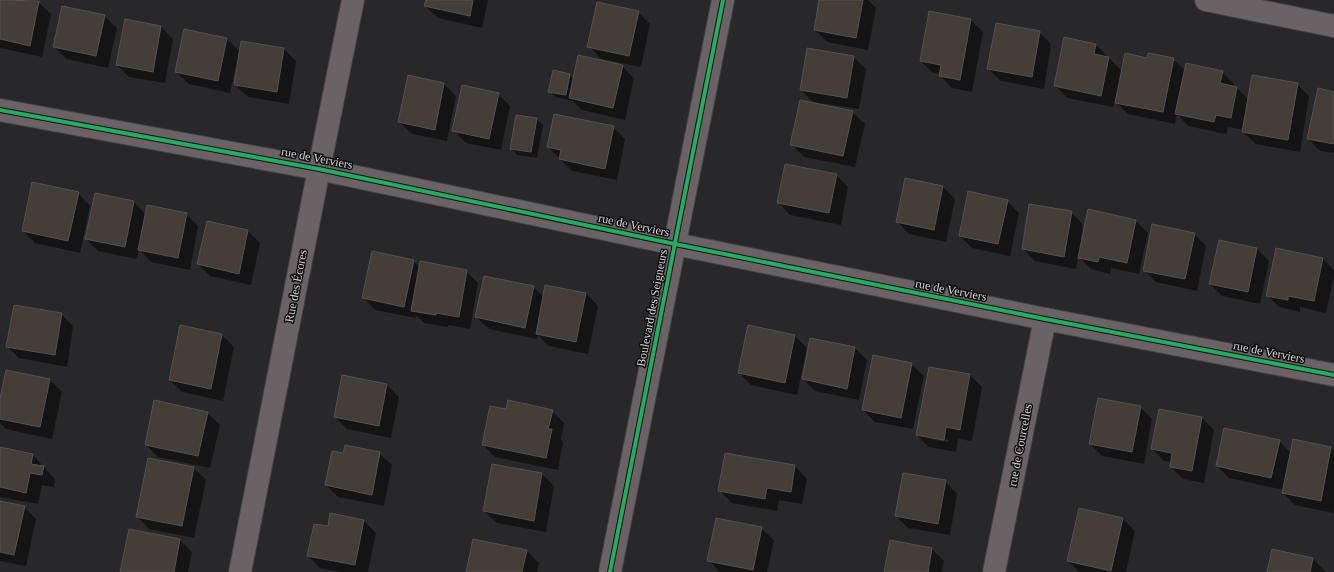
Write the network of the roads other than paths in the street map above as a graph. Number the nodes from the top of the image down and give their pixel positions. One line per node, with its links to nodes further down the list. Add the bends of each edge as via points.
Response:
1 (353, 0): 6 (street, Rue des Écores)
2 (723, 0): 7 (street, Boulevard des Seigneurs)
3 (1206, 0): 4 (street)
4 (1334, 26)
5 (0, 110): 6 (street, rue de Verviers)
6 (319, 169): 7 (street, rue de Verviers); 10 (street, Rue des Écores)
7 (675, 244): 8 (street, rue de Verviers); 11 (street, Boulevard des Seigneurs)
8 (1045, 319): 9 (street, rue de Verviers); 12 (street, rue de Courcelles)
9 (1334, 375)
10 (240, 572)
11 (610, 572)
12 (994, 572)

